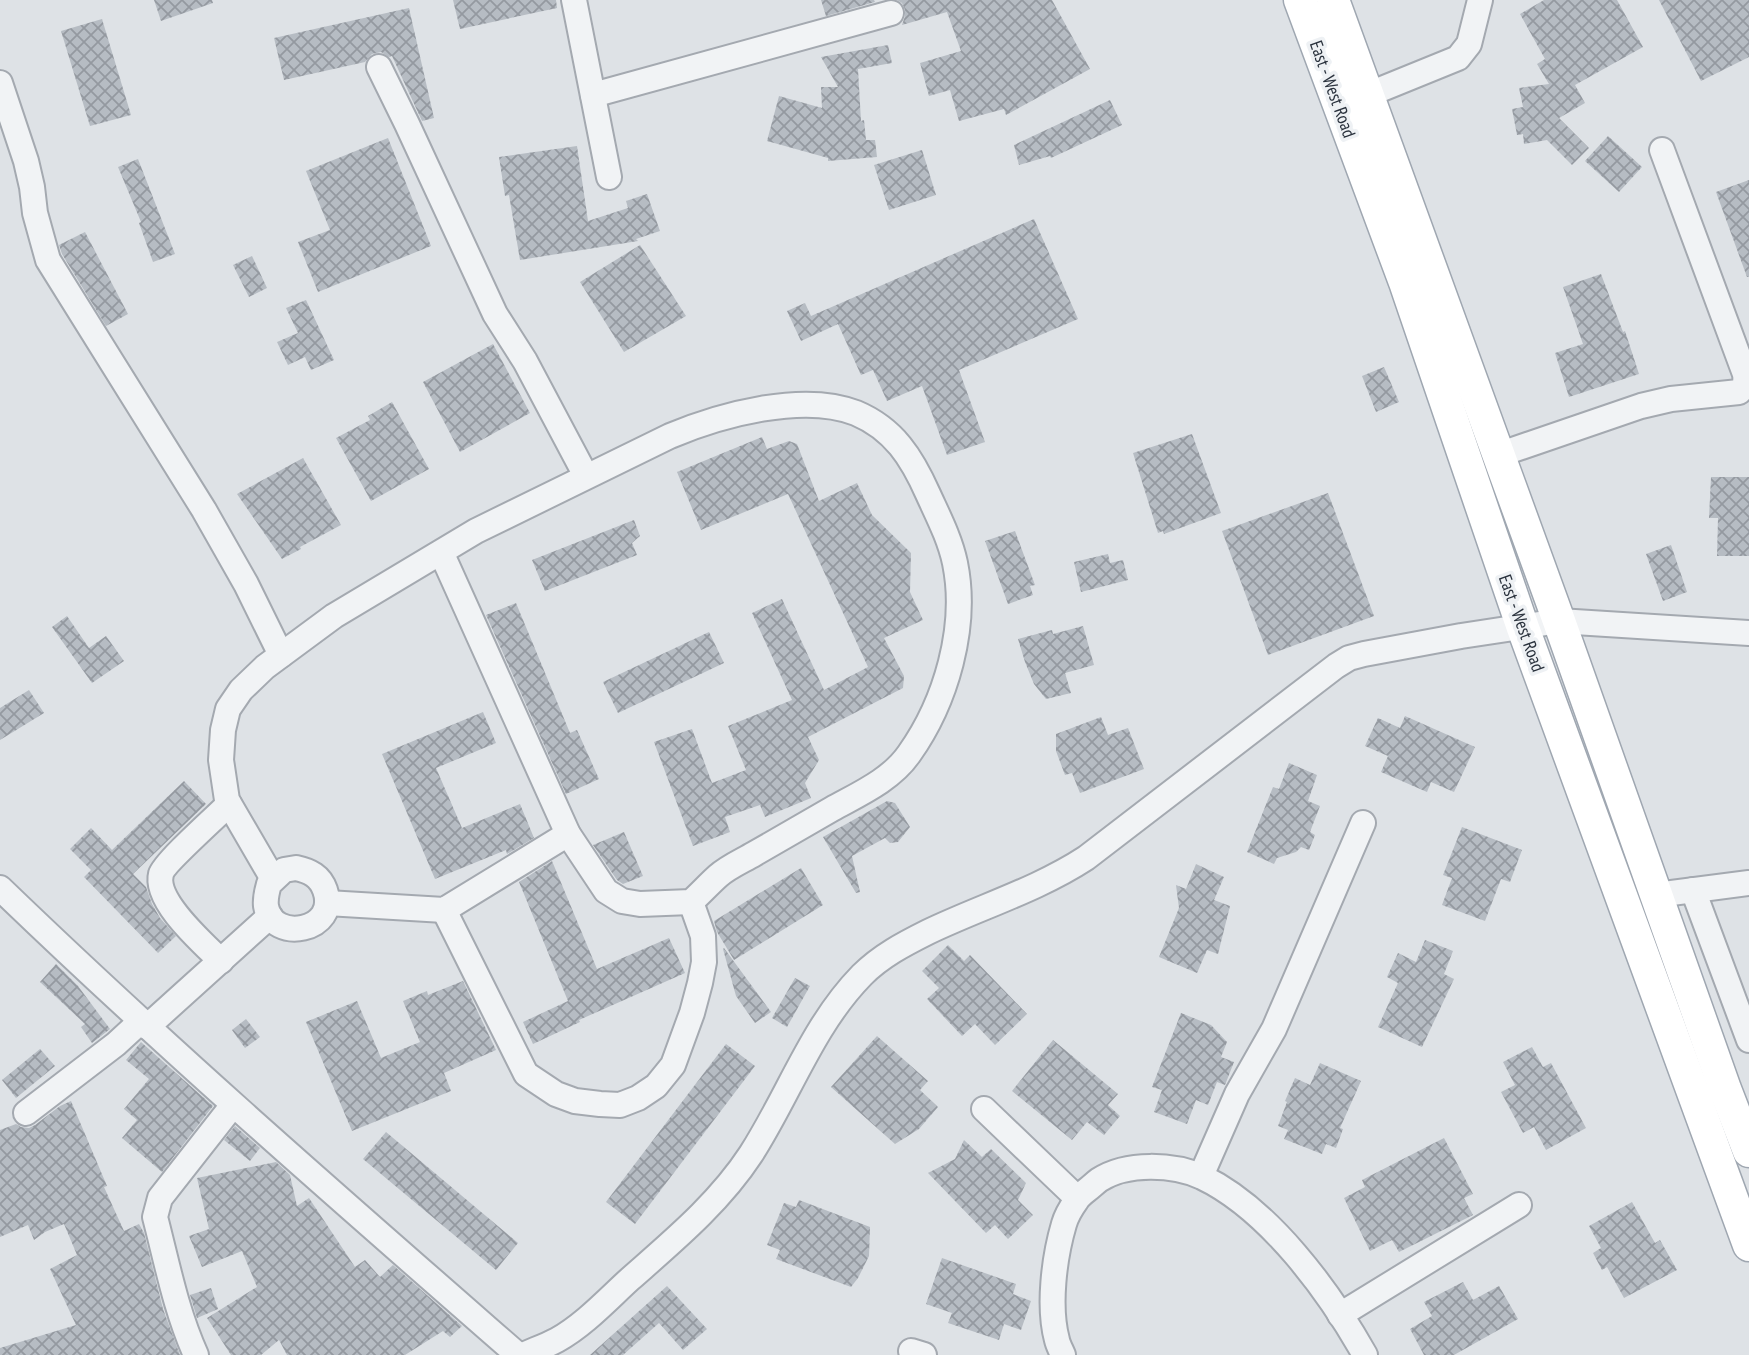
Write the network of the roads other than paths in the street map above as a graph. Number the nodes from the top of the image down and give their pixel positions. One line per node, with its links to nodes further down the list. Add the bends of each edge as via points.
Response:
1 (573, 0): 9 (street)
2 (1300, 0): 16 (main road, East - West Road, via 1406,285)
3 (1333, 0): 8 (main road, East - West Road)
4 (1480, 0): 8 (street, via 1469,44 1458,58)
5 (891, 13): 9 (street)
6 (379, 66): 13 (street, via 495,314)
7 (0, 83): 18 (street, via 26,161 48,260 204,510)
8 (1367, 94): 12 (main road, East - West Road)
9 (593, 95): 11 (street)
10 (1662, 150): 12 (street, via 1745,374 1744,388 1642,406)
11 (609, 177)
12 (1498, 455): 15 (main road, East - West Road)
13 (586, 477): 14 (street); 27 (street, via 670,436 728,416 809,405 853,412 874,422 906,452 943,526 955,562 960,603 956,640 928,725 907,757 876,786 720,874)
14 (441, 552): 18 (street, via 334,616); 21 (street)
15 (1559, 621): 16 (street); 17 (street); 26 (main road, East - West Road)
16 (1523, 628): 41 (main road, East - West Road); 44 (street, via 1349,658 1064,873 948,923 878,960 834,1007 733,1180 585,1320 558,1340)
17 (1749, 633)
18 (281, 655): 19 (street, via 228,709 221,760)
19 (229, 804): 22 (street); 31 (street, via 164,868 160,885 172,910)
20 (1363, 823): 38 (street, via 1274,1030 1237,1094)
21 (569, 834): 27 (street, via 606,891 622,901); 29 (street)
22 (273, 879): 28 (street, via 284,870 307,870 323,883); 30 (street, via 266,905)
23 (1749, 883): 25 (street)
24 (0, 888): 32 (street)
25 (1693, 890): 26 (street); 33 (street)
26 (1656, 895): 37 (main road, East - West Road)
27 (691, 902): 29 (street, via 703,936 704,962 692,1013 673,1065 656,1086 620,1105 575,1101 526,1074)
28 (327, 903): 29 (street); 30 (street, via 317,923 308,927 288,928)
29 (444, 910)
30 (270, 916): 31 (street)
31 (220, 961): 32 (street)
32 (144, 1024): 34 (street); 36 (street)
33 (1749, 1040)
34 (233, 1105): 43 (street, via 160,1198 156,1210 179,1310); 44 (street)
35 (984, 1109): 39 (street)
36 (26, 1113)
37 (1749, 1151)
38 (1200, 1177): 39 (street, via 1164,1166 1124,1170 1100,1179); 42 (street, via 1267,1224 1315,1278)
39 (1077, 1198): 45 (street, via 1064,1222 1055,1276 1053,1309)
40 (1519, 1205): 42 (street)
41 (1749, 1245)
42 (1340, 1315): 46 (street)
43 (196, 1355)
44 (520, 1355)
45 (1063, 1355)
46 (1365, 1355)

